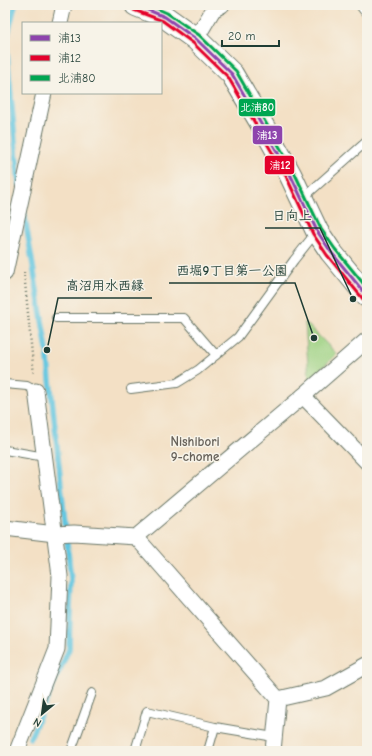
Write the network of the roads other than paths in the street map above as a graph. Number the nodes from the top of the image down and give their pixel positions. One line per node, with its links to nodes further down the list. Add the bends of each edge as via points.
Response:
1 (64, 5): 6 (street)
2 (136, 5): 7 (main road, via 165,17)
3 (364, 5): 5 (street)
4 (215, 7): 7 (street)
5 (367, 8)
6 (60, 22)
7 (196, 39): 10 (main road, via 232,74)
8 (44, 94): 12 (street)
9 (367, 141): 10 (lane)
10 (302, 198): 11 (main road)
11 (317, 230): 13 (main road, via 331,252); 16 (lane, via 238,337)
12 (5, 273)
13 (367, 296)
14 (56, 318): 16 (lane, via 184,318)
15 (367, 340): 20 (street)
16 (216, 355): 18 (lane, via 177,383)
17 (5, 384): 19 (lane, via 27,386)
18 (131, 389)
19 (36, 391): 22 (street)
20 (304, 396): 23 (street); 26 (street)
21 (5, 450): 22 (lane)
22 (45, 458): 25 (street)
23 (367, 462)
24 (5, 528): 25 (street)
25 (55, 534): 26 (street); 32 (street, via 60,576 57,649)
26 (136, 537): 29 (street)
27 (367, 665): 29 (street, via 326,688)
28 (92, 692): 33 (lane)
29 (278, 699): 31 (street)
30 (216, 727): 31 (lane); 34 (lane, via 147,711); 35 (lane)
31 (274, 744)
32 (17, 751)
33 (71, 751)
34 (135, 751)
35 (208, 751)

